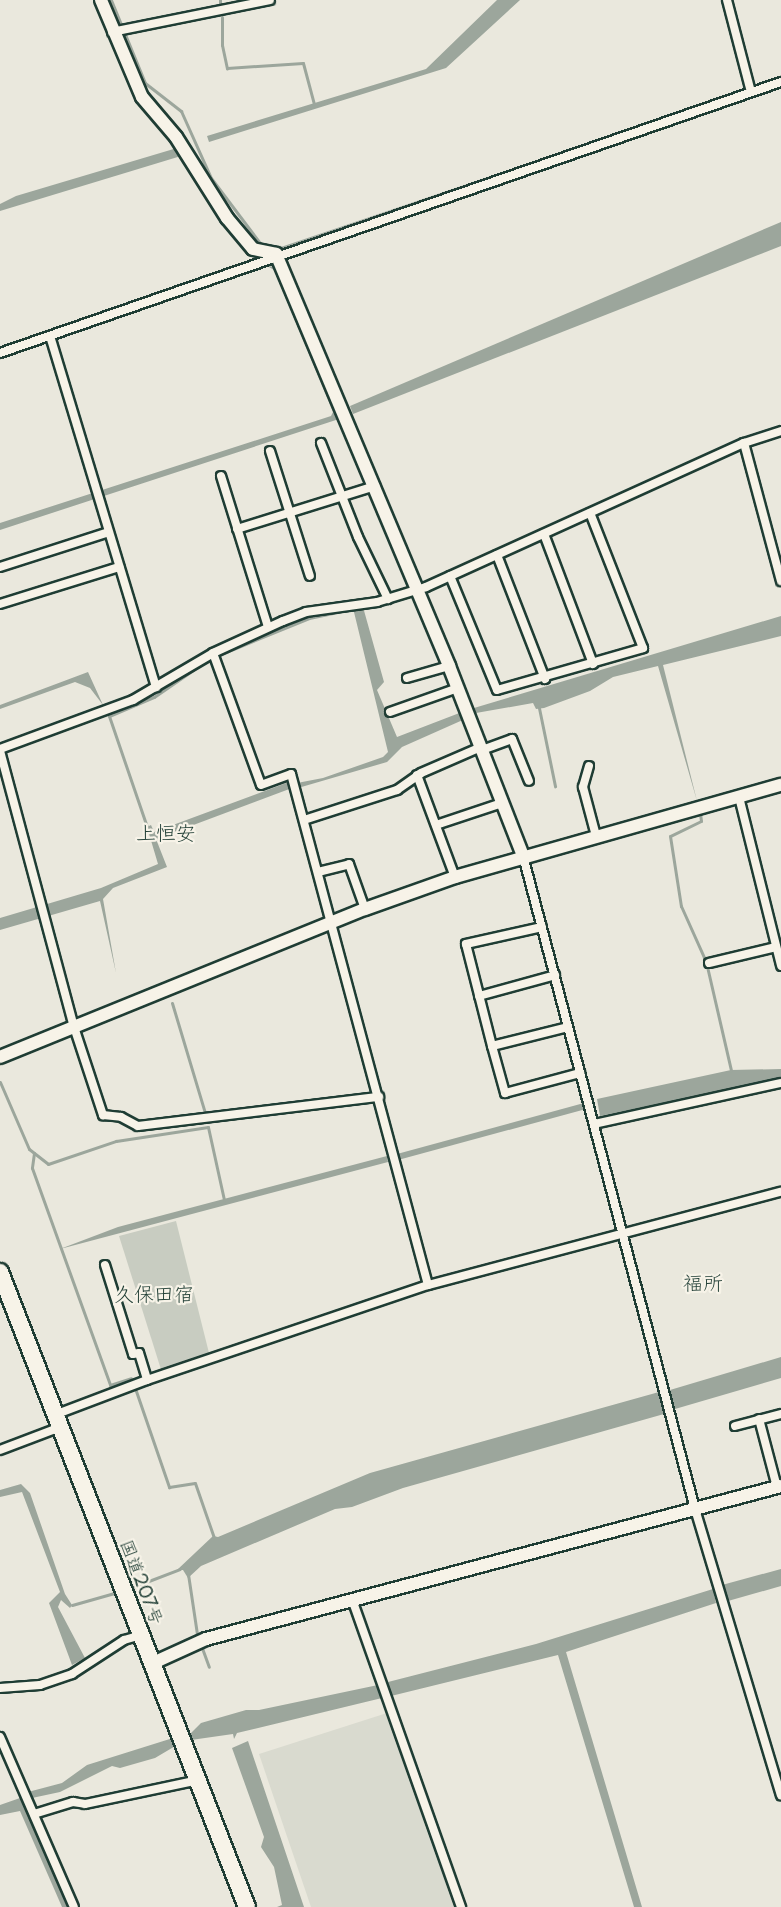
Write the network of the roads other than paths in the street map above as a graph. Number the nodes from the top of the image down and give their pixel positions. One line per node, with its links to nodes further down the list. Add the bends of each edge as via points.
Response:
1 (101, 0): 4 (street)
2 (270, 0): 4 (street)
3 (727, 0): 6 (street)
4 (120, 31): 7 (street, via 142,97 176,137 227,218 254,249)
5 (781, 82): 6 (street)
6 (750, 87): 7 (street)
7 (276, 254): 8 (street); 15 (street)
8 (50, 336): 9 (street); 20 (street)
9 (0, 353)
10 (781, 431): 12 (street)
11 (321, 443): 16 (street)
12 (744, 443): 18 (street); 27 (street)
13 (270, 451): 17 (street)
14 (221, 476): 19 (street)
15 (375, 486): 16 (street); 28 (street)
16 (343, 496): 17 (street); 29 (street)
17 (290, 513): 19 (street); 25 (street)
18 (590, 513): 21 (street); 33 (street, via 643,648)
19 (237, 529): 31 (street)
20 (109, 532): 23 (street); 24 (street)
21 (544, 534): 22 (street); 33 (street)
22 (497, 555): 26 (street); 36 (street)
23 (0, 567)
24 (119, 567): 30 (street); 37 (street)
25 (310, 576)
26 (450, 576): 28 (street); 36 (street, via 497,690)
27 (781, 581)
28 (417, 589): 29 (street); 34 (street)
29 (388, 599): 31 (street, via 306,612)
30 (0, 604)
31 (268, 627): 32 (street)
32 (213, 653): 37 (street); 48 (street, via 261,785 291,774)
33 (593, 664): 36 (street)
34 (449, 666): 35 (street); 38 (street)
35 (407, 678)
36 (545, 679)
37 (156, 687): 41 (street, via 110,709)
38 (458, 688): 39 (street); 40 (street)
39 (390, 712)
40 (481, 749): 43 (street); 44 (street, via 512,739); 47 (street)
41 (0, 750): 62 (street)
42 (589, 766): 50 (street, via 583,787)
43 (417, 775): 48 (street, via 397,790); 49 (street)
44 (529, 781)
45 (781, 785): 46 (street)
46 (739, 796): 50 (street); 57 (street)
47 (502, 803): 49 (street); 51 (street)
48 (304, 820): 52 (street)
49 (436, 825): 53 (street)
50 (596, 836): 51 (street)
51 (524, 856): 53 (street); 56 (street)
52 (318, 872): 54 (street, via 349,864); 55 (street)
53 (454, 877): 54 (street)
54 (365, 909): 55 (street)
55 (333, 923): 62 (street); 68 (street)
56 (542, 927): 60 (street); 61 (street, via 466,944)
57 (776, 947): 58 (street); 59 (street)
58 (709, 963)
59 (781, 966)
60 (555, 975): 61 (street); 63 (street)
61 (479, 996): 64 (street)
62 (75, 1027): 65 (street); 68 (street, via 103,1115 121,1117 138,1126)
63 (568, 1027): 64 (street); 66 (street)
64 (492, 1046): 66 (street, via 505,1093)
65 (0, 1057)
66 (580, 1073): 69 (street)
67 (781, 1083): 69 (street)
68 (379, 1097): 74 (street)
69 (594, 1124): 71 (street)
70 (781, 1192): 71 (street)
71 (622, 1231): 74 (street); 82 (street)
72 (105, 1265): 75 (street, via 133,1354 139,1353)
73 (0, 1272): 78 (highway, 国道207号)
74 (428, 1285): 75 (street)
75 (147, 1380): 78 (street)
76 (781, 1414): 77 (street)
77 (759, 1419): 79 (street); 81 (street)
78 (59, 1420): 80 (street); 84 (highway, 国道207号)
79 (735, 1426)
80 (0, 1450)
81 (779, 1486): 82 (street)
82 (695, 1509): 83 (street); 89 (street)
83 (353, 1602): 85 (street, via 206,1639); 93 (street)
84 (142, 1635): 85 (highway, 国道207号); 86 (street, via 124,1640 72,1674 40,1685)
85 (153, 1663): 88 (highway, 国道207号)
86 (0, 1688)
87 (0, 1737): 90 (street)
88 (200, 1780): 90 (street, via 85,1804 73,1802); 92 (highway, 国道207号)
89 (781, 1796)
90 (34, 1814): 91 (street)
91 (74, 1907)
92 (247, 1907)
93 (460, 1907)

